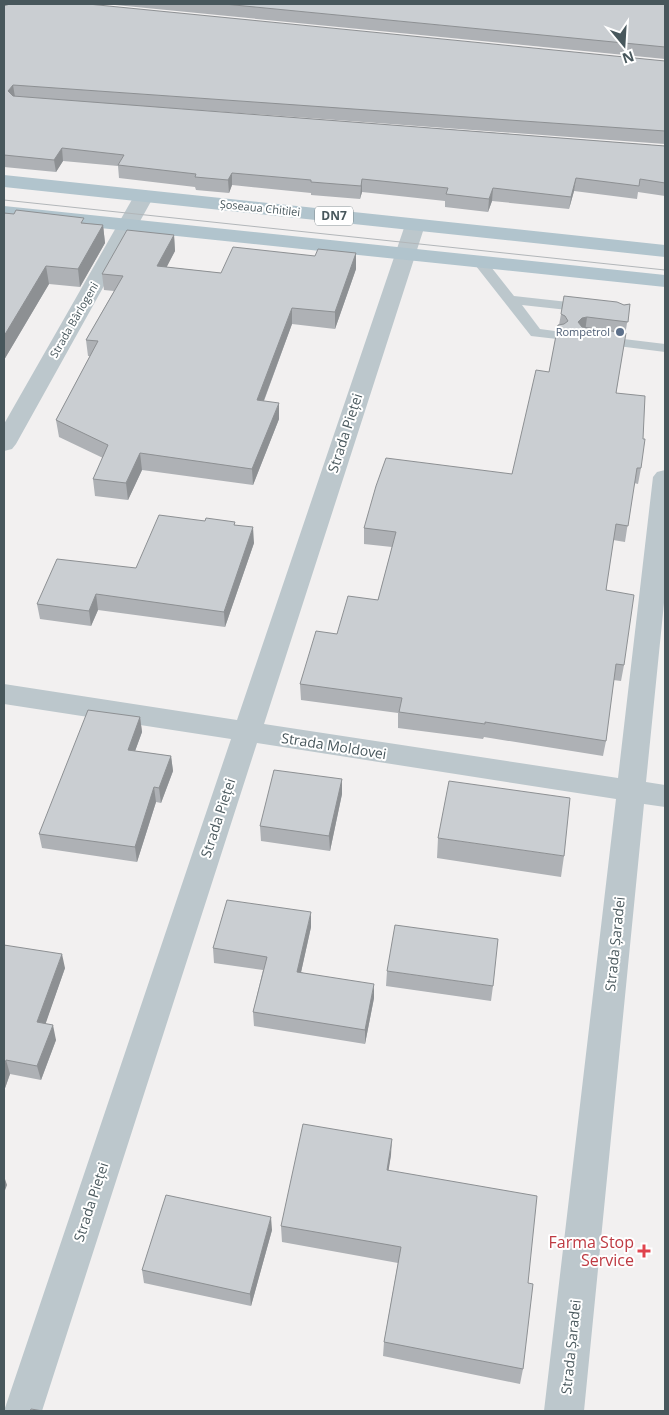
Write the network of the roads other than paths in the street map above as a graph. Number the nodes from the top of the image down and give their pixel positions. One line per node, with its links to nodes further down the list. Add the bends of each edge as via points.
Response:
1 (4, 180): 2 (main road, Șoseaua Chitilei / DN7)
2 (144, 196): 4 (street, Strada Bârlogeni); 5 (main road, Șoseaua Chitilei / DN7)
3 (4, 212): 4 (main road, DN7)
4 (128, 224): 7 (main road, DN7); 17 (street, Strada Bârlogeni)
5 (415, 225): 6 (main road, Șoseaua Chitilei / DN7); 7 (street, Strada Pieței)
6 (665, 252)
7 (404, 253): 8 (main road, DN7); 20 (street, Strada Pieței)
8 (478, 261): 9 (main road, DN7); 10 (lane)
9 (665, 281)
10 (511, 300): 11 (lane); 12 (lane)
11 (599, 310)
12 (536, 333): 14 (lane)
13 (640, 334): 16 (lane)
14 (557, 335)
15 (585, 338): 16 (lane)
16 (659, 348)
17 (4, 444)
18 (665, 477): 21 (street, Strada Șaradei)
19 (4, 694): 20 (street, Strada Moldovei)
20 (246, 732): 21 (street, Strada Moldovei); 23 (street, Strada Pieței)
21 (631, 791): 22 (street, Strada Moldovei); 24 (street, Strada Șaradei)
22 (665, 796)
23 (22, 1411)
24 (564, 1411)

